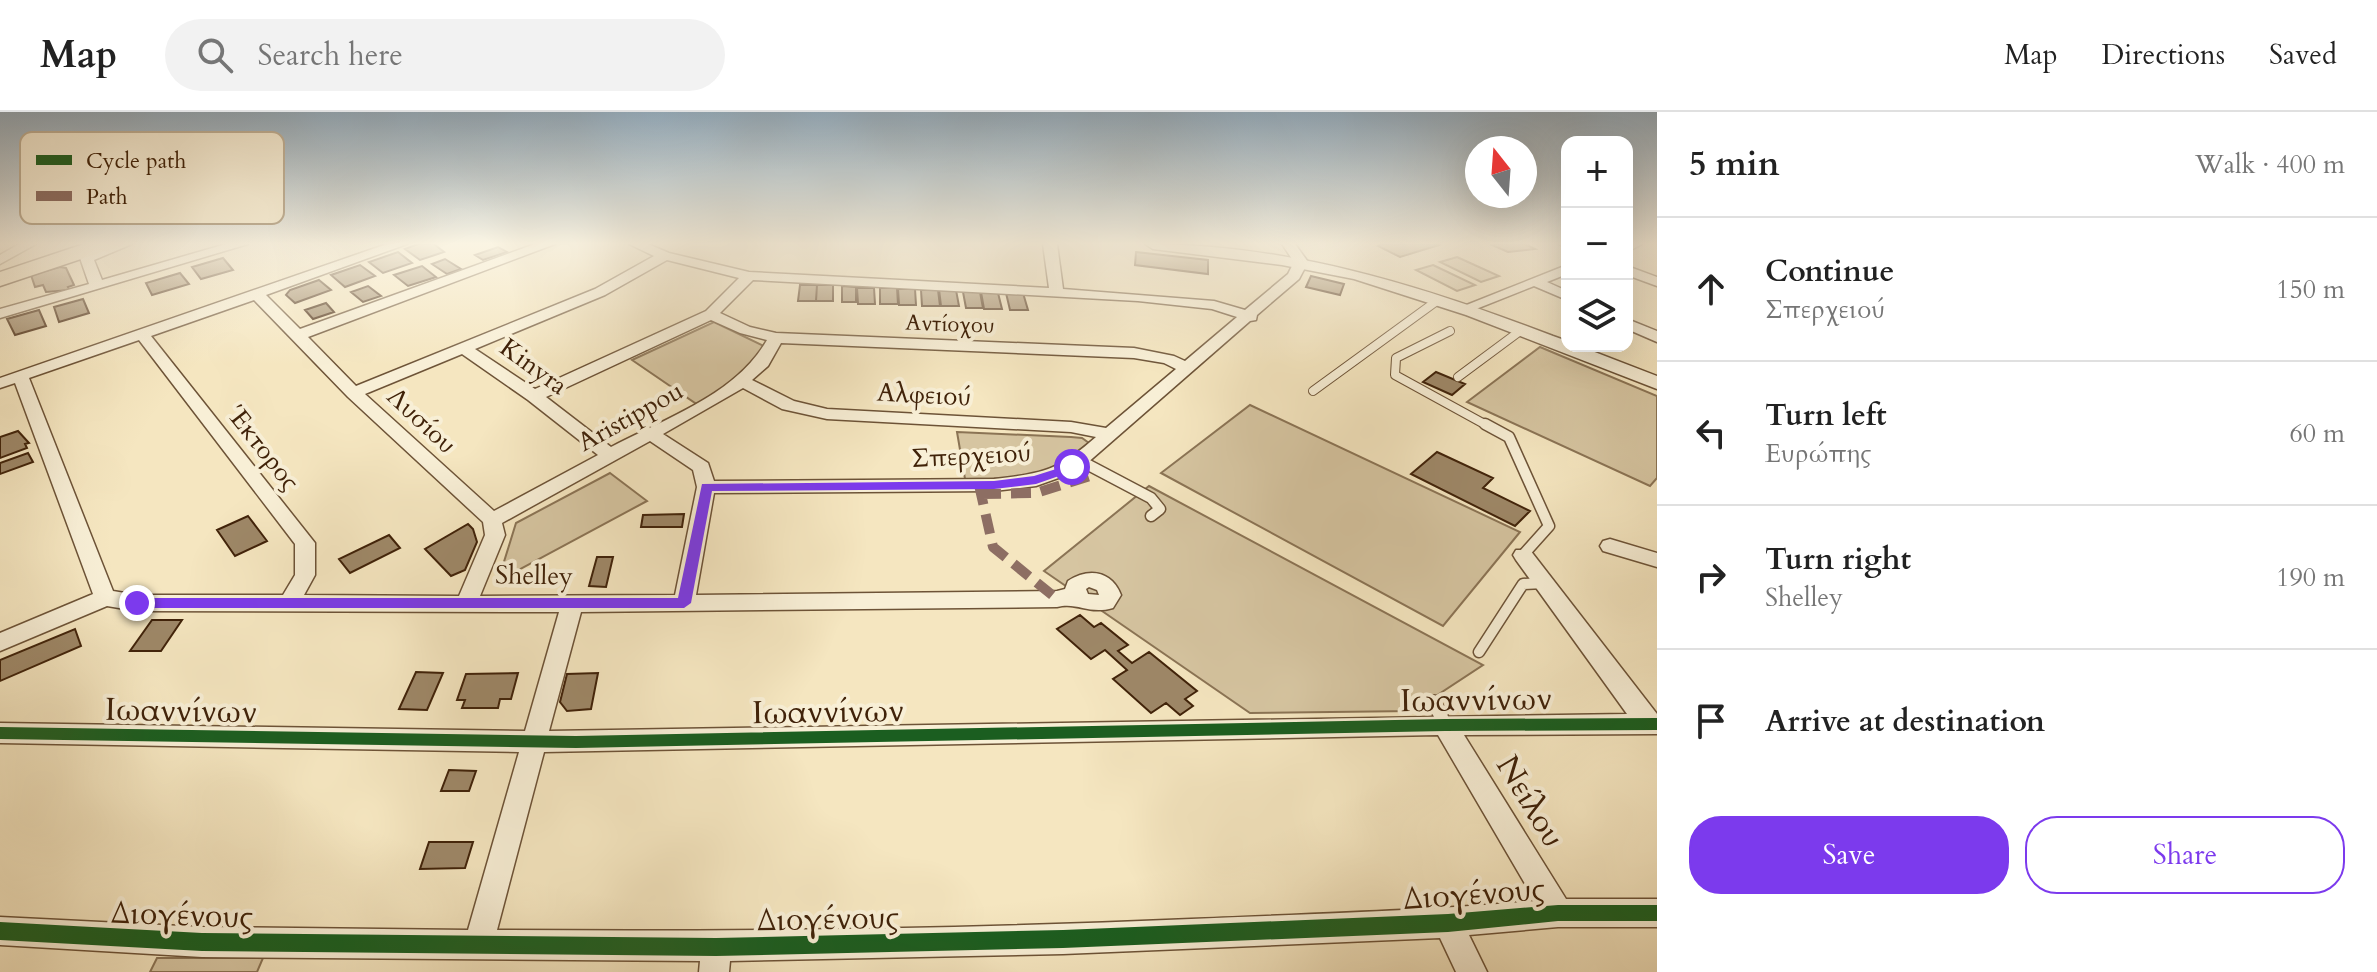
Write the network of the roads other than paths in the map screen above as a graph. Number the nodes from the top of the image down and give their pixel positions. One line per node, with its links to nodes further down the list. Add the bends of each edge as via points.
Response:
1 (96, 284): 13 (street)
2 (107, 284): 13 (street)
3 (285, 284): 16 (street)
4 (438, 284): 26 (street)
5 (614, 284): 29 (street)
6 (741, 284): 20 (street)
7 (927, 284): 14 (street)
8 (1055, 284): 14 (street)
9 (1285, 284): 21 (street, Σπερχειού)
10 (1386, 284): 17 (street)
11 (1526, 284): 18 (street)
12 (1541, 284): 15 (street)
13 (97, 287): 19 (street)
14 (1056, 290): 21 (street, via 1204,303)
15 (1561, 293)
16 (257, 294): 25 (street); 26 (street, Λυσίου)
17 (1438, 300): 18 (street); 36 (lane)
18 (1466, 308): 24 (street)
19 (0, 314)
20 (711, 314): 28 (street, Αντίοχου); 38 (street)
21 (1251, 317): 30 (street, Σπερχειού)
22 (1633, 326): 27 (street)
23 (1450, 331): 47 (lane, via 1396,358 1395,375 1509,437 1549,526)
24 (1520, 331): 32 (lane); 35 (street)
25 (142, 334): 31 (street); 53 (street, Έκτορος, via 305,543 305,575)
26 (298, 335): 37 (street, Λυσίου)
27 (1657, 337)
28 (776, 338): 30 (street, Αντίοχου, via 1134,353); 33 (street, Aristippou)
29 (464, 348): 37 (street); 38 (street, Kinyra)
30 (1189, 369): 39 (street, Σπερχειού)
31 (20, 376): 34 (street); 51 (street)
32 (1458, 377)
33 (744, 382): 39 (street, Αλφειού, via 788,405 827,414 1071,427); 40 (street, Aristippou)
34 (0, 383)
35 (1657, 383)
36 (1313, 391)
37 (354, 393): 45 (street, Λυσίου)
38 (534, 396): 41 (street, Kinyra)
39 (1107, 434): 42 (street, Σπερχειού)
40 (653, 435): 41 (street, Aristippou); 43 (street, via 702,467)
41 (611, 456): 45 (street, Aristippou)
42 (1079, 460): 43 (street, Σπερχειού, via 1036,480 994,485); 44 (lane, via 1151,498 1160,509)
43 (706, 487): 54 (street)
44 (1151, 516)
45 (492, 520): 52 (street, via 495,535)
46 (1610, 546): 48 (street)
47 (1523, 555): 49 (street)
48 (1657, 560)
49 (1545, 583): 57 (lane, via 1523,584); 59 (street)
50 (1076, 595): 54 (street, Shelley)
51 (105, 598): 53 (street, Shelley, via 137,603); 56 (street, Shelley)
52 (467, 602): 53 (street, Shelley); 55 (street, Shelley)
53 (289, 603)
54 (684, 603): 55 (street, Shelley)
55 (572, 604): 61 (street)
56 (0, 642)
57 (1479, 652)
58 (1439, 713): 59 (street, Ιωαννίνων); 61 (street, Ιωαννίνων); 62 (street, Νείλου)
59 (1652, 724)
60 (0, 733): 61 (street, Ιωαννίνων)
61 (535, 741): 66 (street)
62 (1558, 913): 63 (street, Διογένους); 64 (street, Διογένους)
63 (1657, 913)
64 (1448, 923): 67 (street, Διογένους); 68 (street)
65 (0, 931): 66 (street, Διογένους, via 202,942)
66 (478, 945): 67 (street, Διογένους)
67 (715, 959)
68 (1472, 972)

